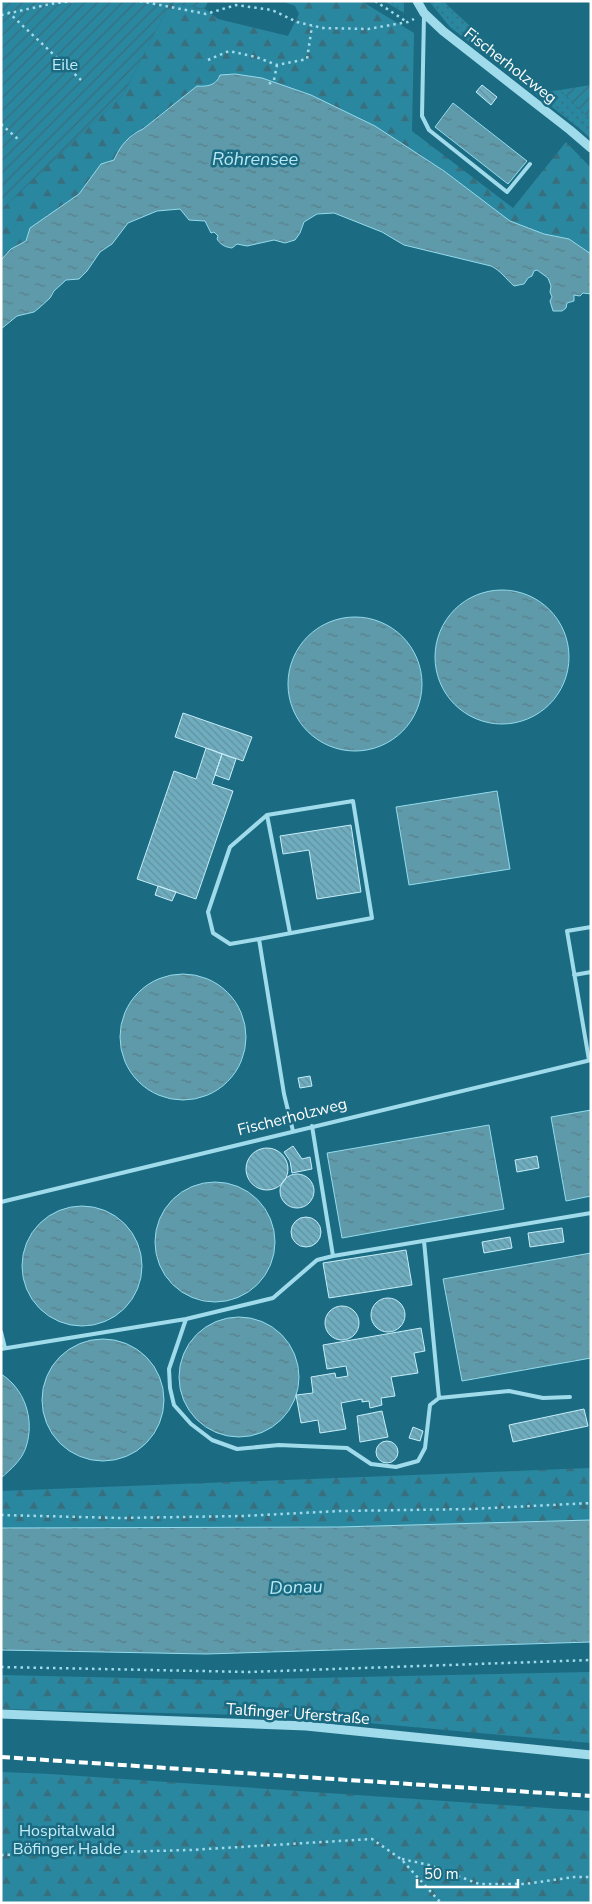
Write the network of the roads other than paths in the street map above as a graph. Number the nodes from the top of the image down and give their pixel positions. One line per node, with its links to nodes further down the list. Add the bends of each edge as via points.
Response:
1 (417, 1): 2 (street, Fischerholzweg)
2 (424, 13): 3 (street, Fischerholzweg); 4 (lane, via 422,116 429,130 508,192)
3 (591, 148)
4 (530, 164)
5 (268, 815): 7 (lane); 7 (lane, via 353,801 372,918); 8 (lane, via 230,847 208,912 212,933 230,944)
6 (591, 928): 10 (lane, via 567,931)
7 (290, 933): 8 (lane)
8 (259, 939): 13 (lane)
9 (591, 972): 10 (lane)
10 (574, 974): 11 (lane)
11 (590, 1060): 12 (lane, Fischerholzweg)
12 (312, 1126): 13 (lane, Fischerholzweg); 17 (lane)
13 (293, 1131): 14 (lane, Fischerholzweg)
14 (1, 1202)
15 (591, 1213): 16 (lane)
16 (424, 1241): 17 (lane); 22 (lane)
17 (334, 1256): 18 (lane, via 317,1260 273,1298)
18 (186, 1319): 20 (lane); 22 (lane, via 168,1369 174,1405 212,1440 237,1449 279,1445 347,1448 371,1464 396,1467 418,1461 425,1448 430,1405)
19 (1, 1332): 20 (lane)
20 (3, 1348)
21 (570, 1397): 22 (lane, via 543,1398 509,1391)
22 (439, 1398)
23 (1, 1714): 24 (street, Talfinger Uferstraße, via 306,1726)
24 (591, 1755)

